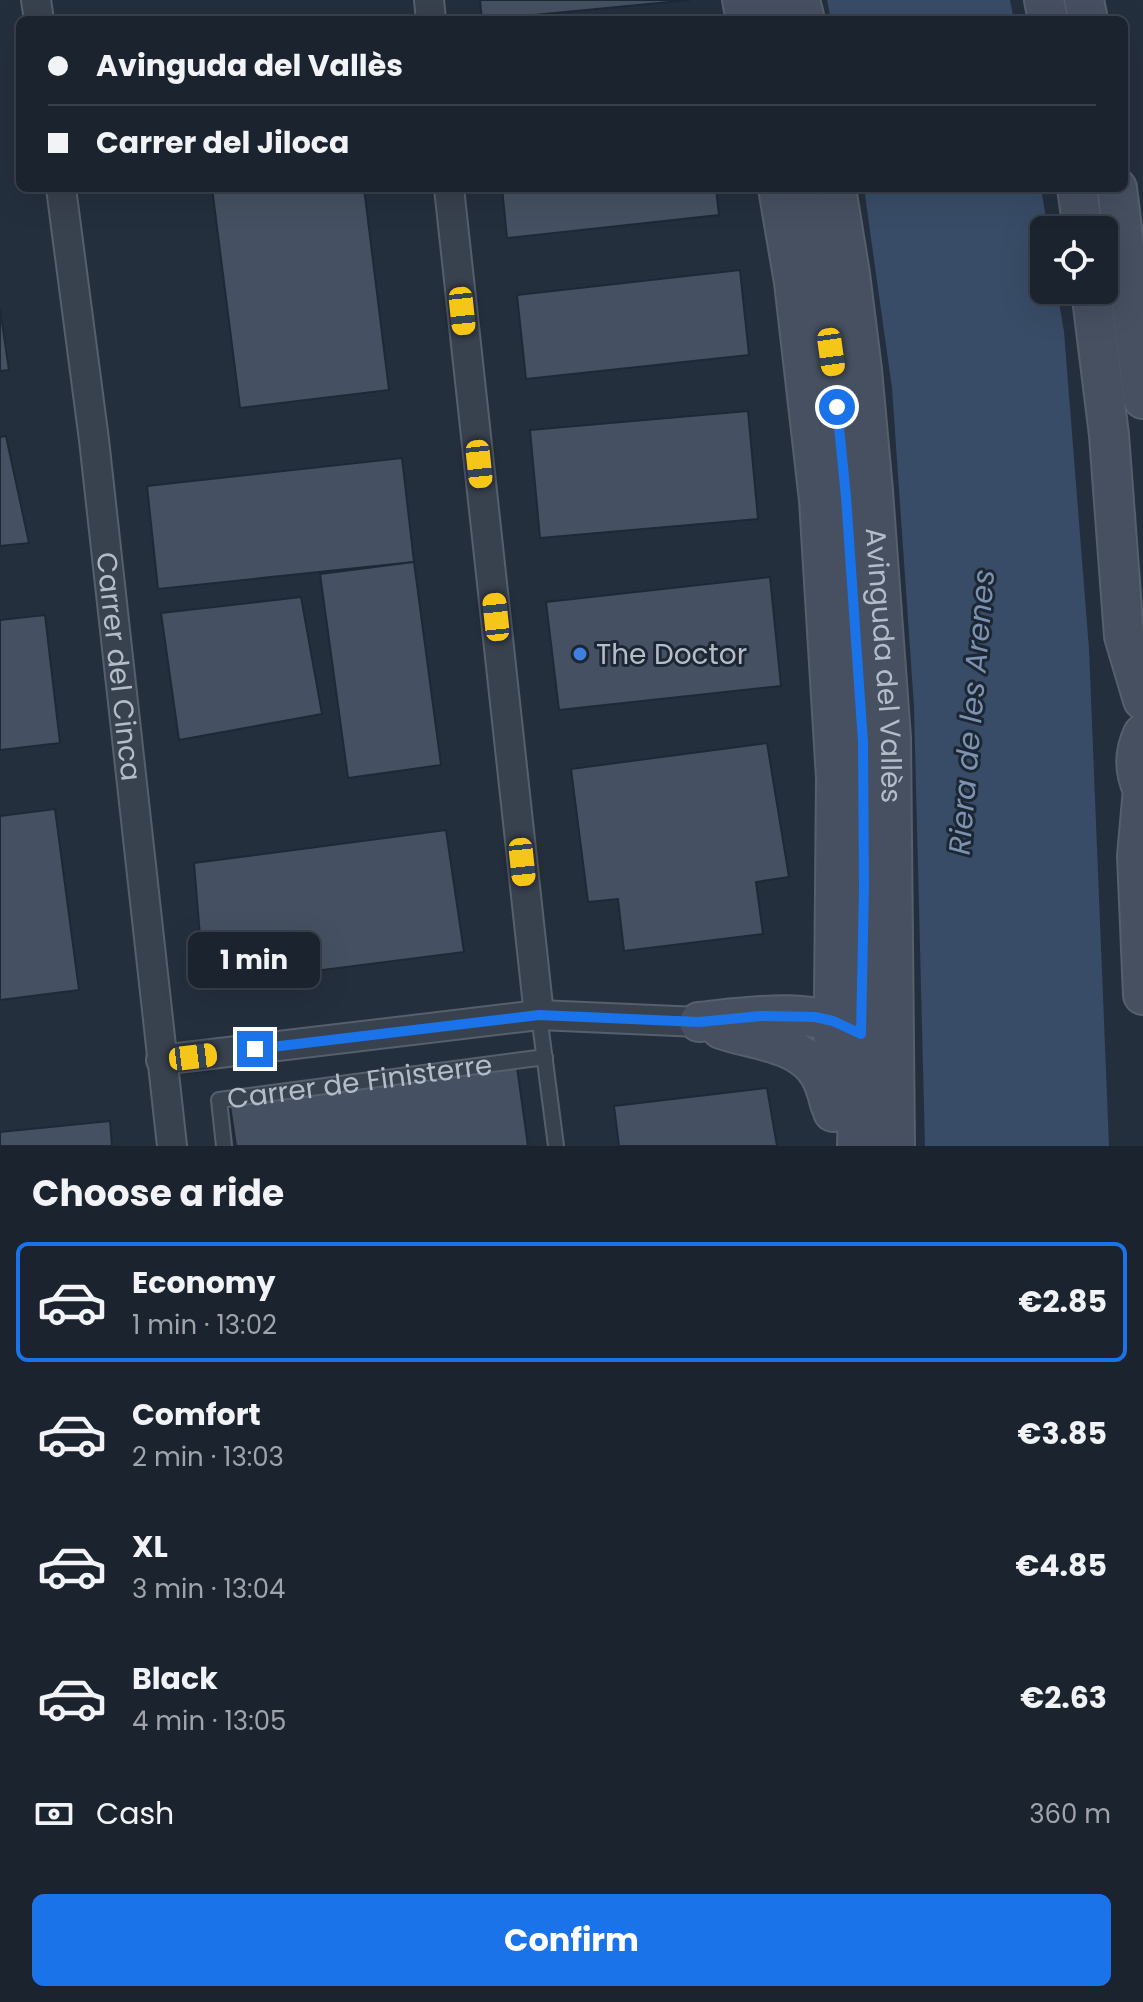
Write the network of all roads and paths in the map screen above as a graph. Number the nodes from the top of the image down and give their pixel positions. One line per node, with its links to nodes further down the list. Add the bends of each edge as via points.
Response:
1 (62, 192): 20 (street, Carrer del Cinca, via 94,440)
2 (449, 192): 15 (street)
3 (779, 192): 17 (main road, via 819,500 836,778)
4 (809, 192): 17 (main road, Avinguda del Vallès, via 845,482 863,742 864,888)
5 (837, 192): 22 (main road, Avinguda del Vallès, via 862,370 891,738)
6 (1078, 192): 8 (main road)
7 (1117, 192): 10 (main road)
8 (1081, 216)
9 (1093, 304): 11 (main road, via 1124,636)
10 (1143, 399)
11 (1143, 700)
12 (1143, 734): 13 (main road, via 1135,766)
13 (1143, 790): 14 (main road, via 1137,856)
14 (1143, 995)
15 (539, 1015): 16 (street); 19 (lane); 20 (street)
16 (699, 1022): 17 (main road, via 761,1016); 18 (main road)
17 (836, 1024): 18 (main road); 21 (main road); 22 (main road, via 876,1056); 26 (main road, Avinguda del Vallès)
18 (791, 1050): 21 (main road, via 815,1068 825,1085)
19 (545, 1057): 24 (lane, Carrer de Finisterre, via 219,1100); 25 (lane)
20 (161, 1060): 23 (street, Carrer del Cinca)
21 (834, 1129)
22 (895, 1132)
23 (172, 1146)
24 (224, 1146)
25 (556, 1146)
26 (857, 1146)

